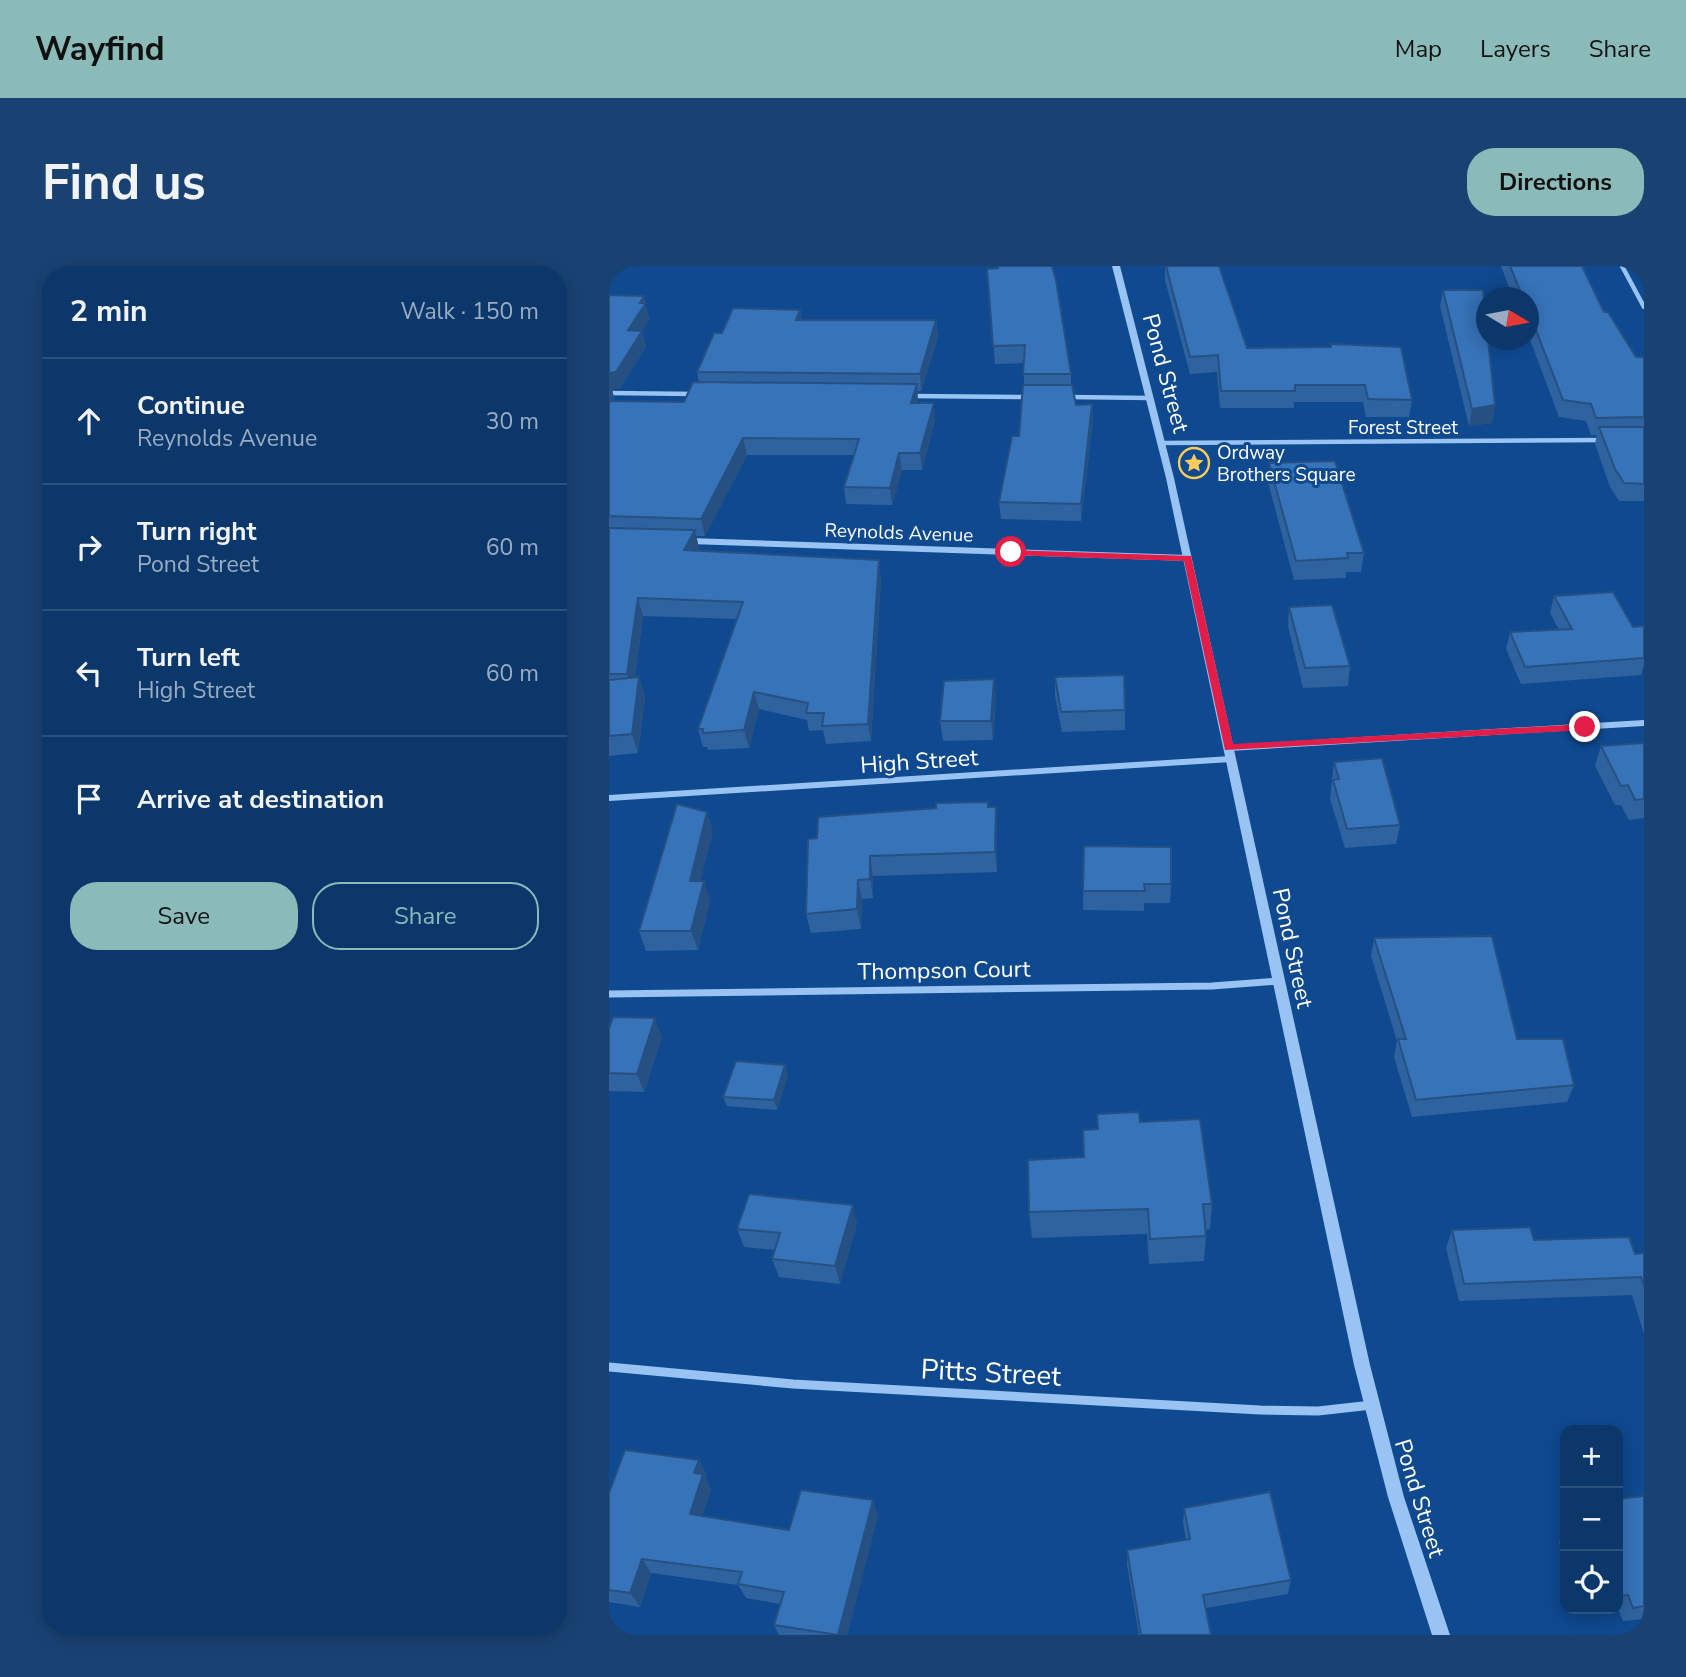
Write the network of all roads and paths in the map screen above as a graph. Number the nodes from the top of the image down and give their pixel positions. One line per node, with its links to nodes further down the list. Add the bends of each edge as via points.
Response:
1 (1116, 266): 9 (street, Pond Street)
2 (1622, 266): 3 (street)
3 (1644, 307)
4 (609, 393): 5 (street)
5 (707, 394)
6 (902, 396): 7 (street)
7 (1042, 397)
8 (1056, 397): 9 (street)
9 (1150, 398): 11 (street, Pond Street)
10 (1617, 439): 11 (street, Forest Street)
11 (1163, 443): 13 (street, Pond Street)
12 (677, 541): 13 (street, Reynolds Avenue)
13 (1188, 558): 15 (street, Pond Street)
14 (1644, 723): 15 (street, High Street)
15 (1230, 753): 16 (street, High Street); 17 (street, Pond Street)
16 (609, 798)
17 (1279, 981): 18 (street, Thompson Court, via 1212,986); 20 (street, Pond Street)
18 (609, 994)
19 (609, 1367): 20 (street, Pitts Street, via 793,1384 1260,1410 1318,1411)
20 (1372, 1405): 21 (street, Pond Street, via 1395,1497)
21 (1441, 1635)

